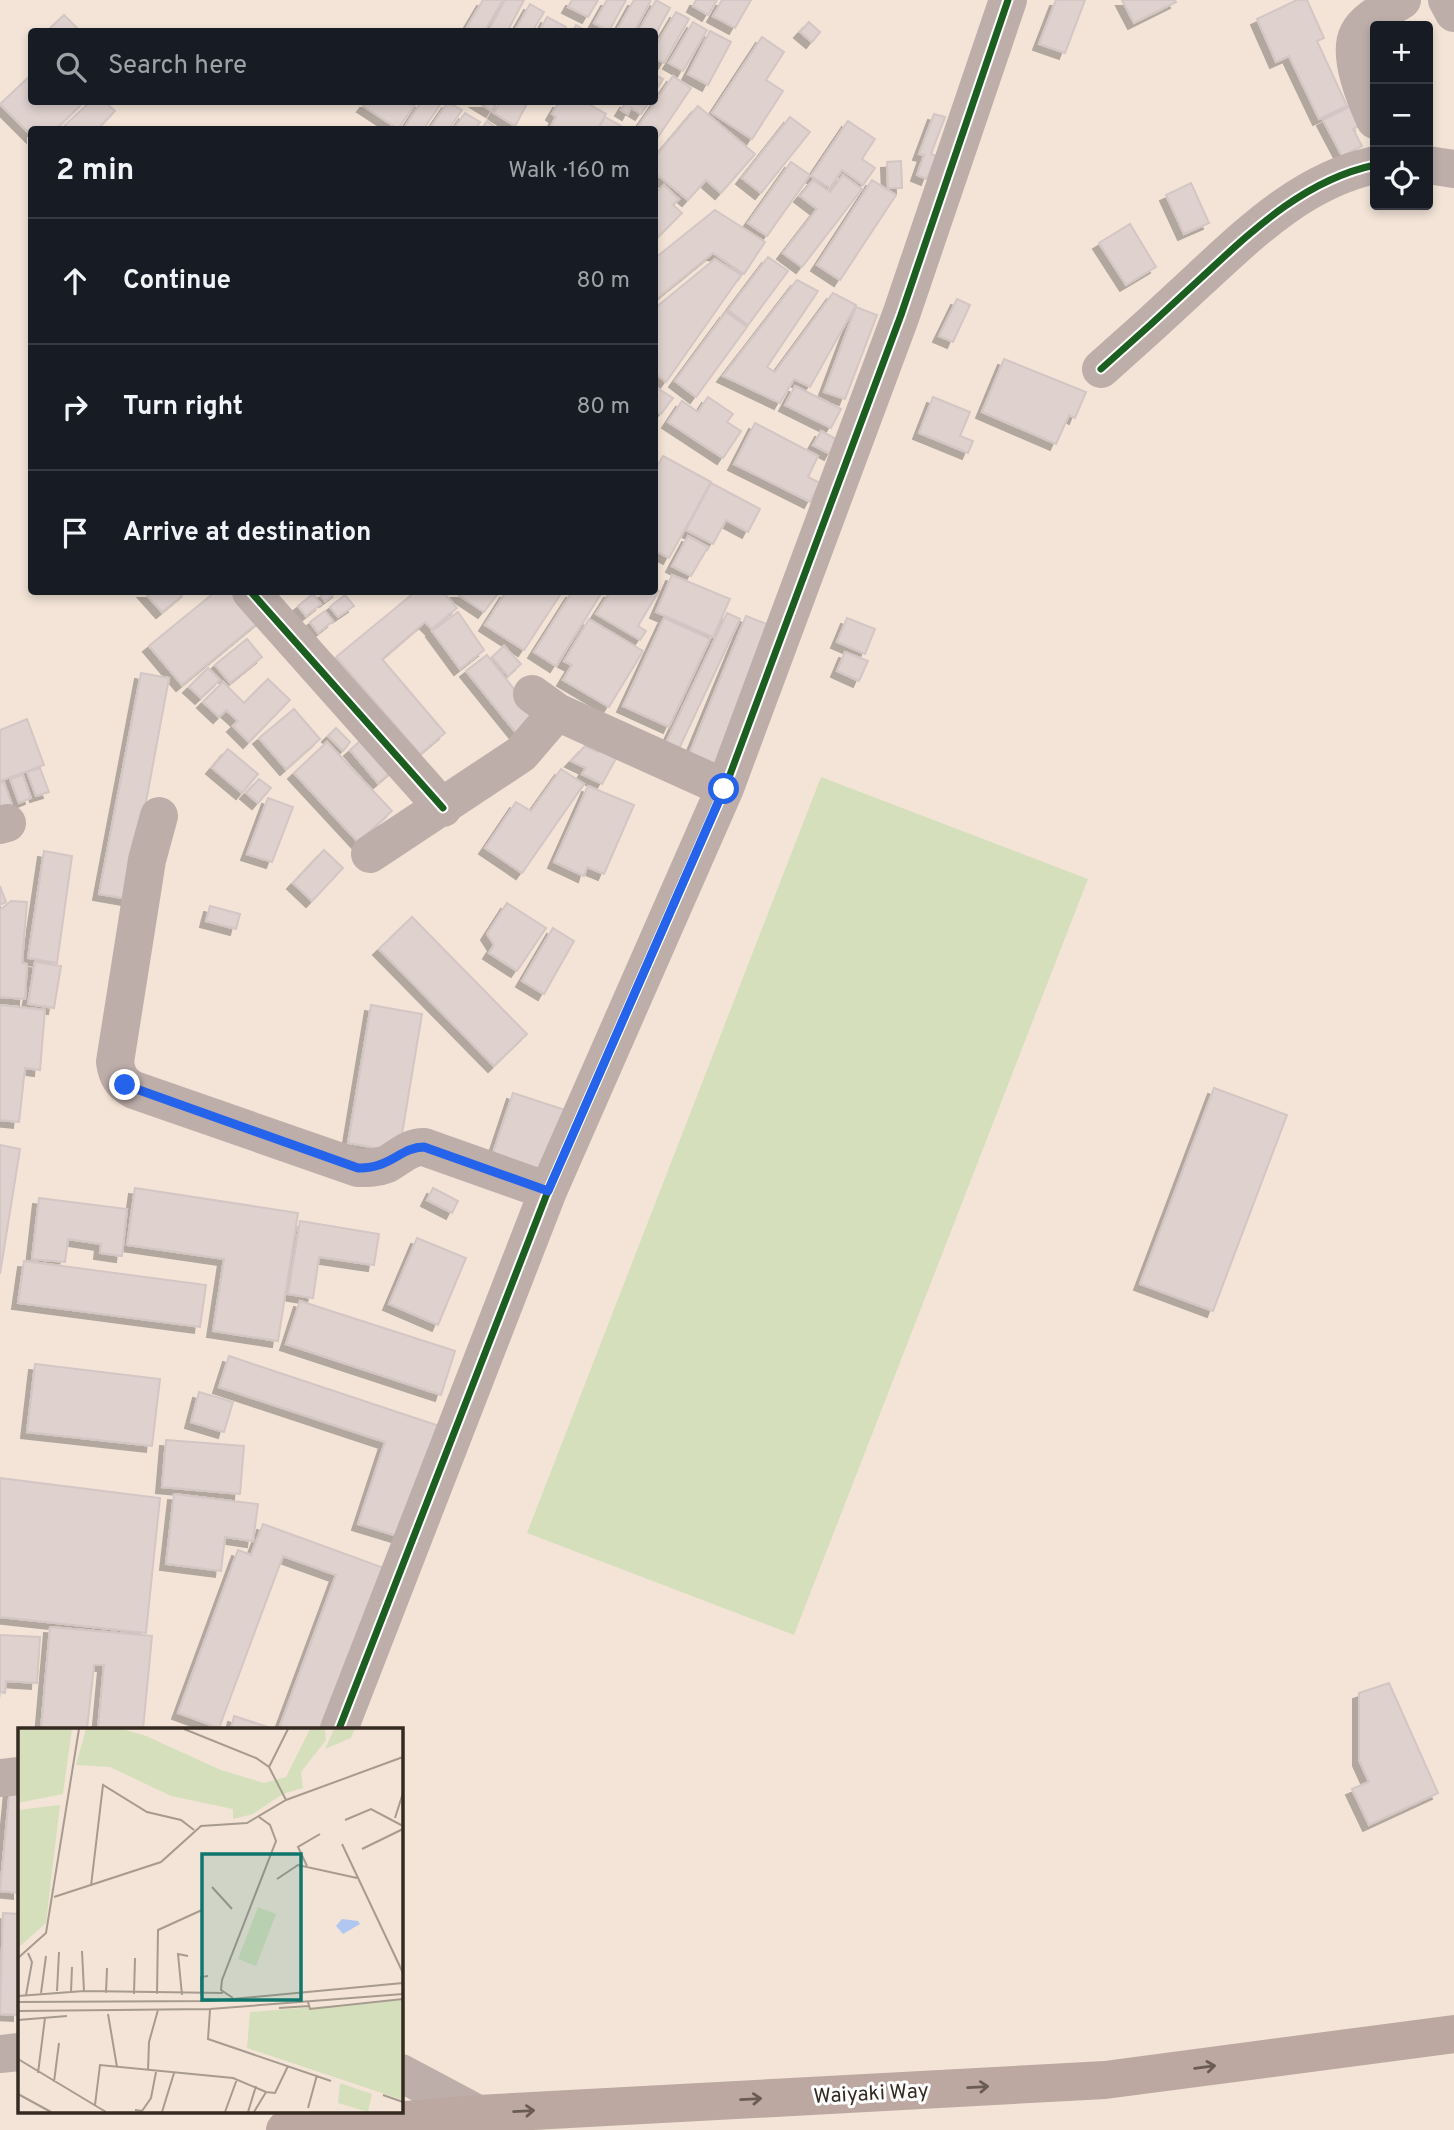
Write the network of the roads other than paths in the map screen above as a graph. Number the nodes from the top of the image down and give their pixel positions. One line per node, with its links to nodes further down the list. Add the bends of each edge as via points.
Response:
1 (1008, 0): 11 (street, via 901,315)
2 (1402, 0): 5 (street, via 1357,34 1357,71)
3 (1447, 0): 4 (street)
4 (1454, 13)
5 (1370, 109)
6 (1433, 166): 8 (street)
7 (1370, 167): 9 (street, via 1312,189 1263,221)
8 (1454, 169)
9 (1101, 369)
10 (254, 595): 12 (street)
11 (724, 789): 12 (street, via 545,703 520,754); 15 (street)
12 (443, 808): 14 (street)
13 (159, 816): 15 (street, via 147,860 115,1062 125,1085 358,1168 372,1168 409,1149 424,1147)
14 (370, 854)
15 (548, 1191): 16 (street)
16 (339, 1728)
17 (18, 1776): 18 (street)
18 (0, 1778)
19 (1454, 2035): 23 (highway, Waiyaki Way, one-way to 19, via 1105,2080)
20 (18, 2052): 21 (street)
21 (0, 2054)
22 (402, 2074): 23 (street)
23 (478, 2114): 24 (highway, Waiyaki Way)
24 (285, 2130)

